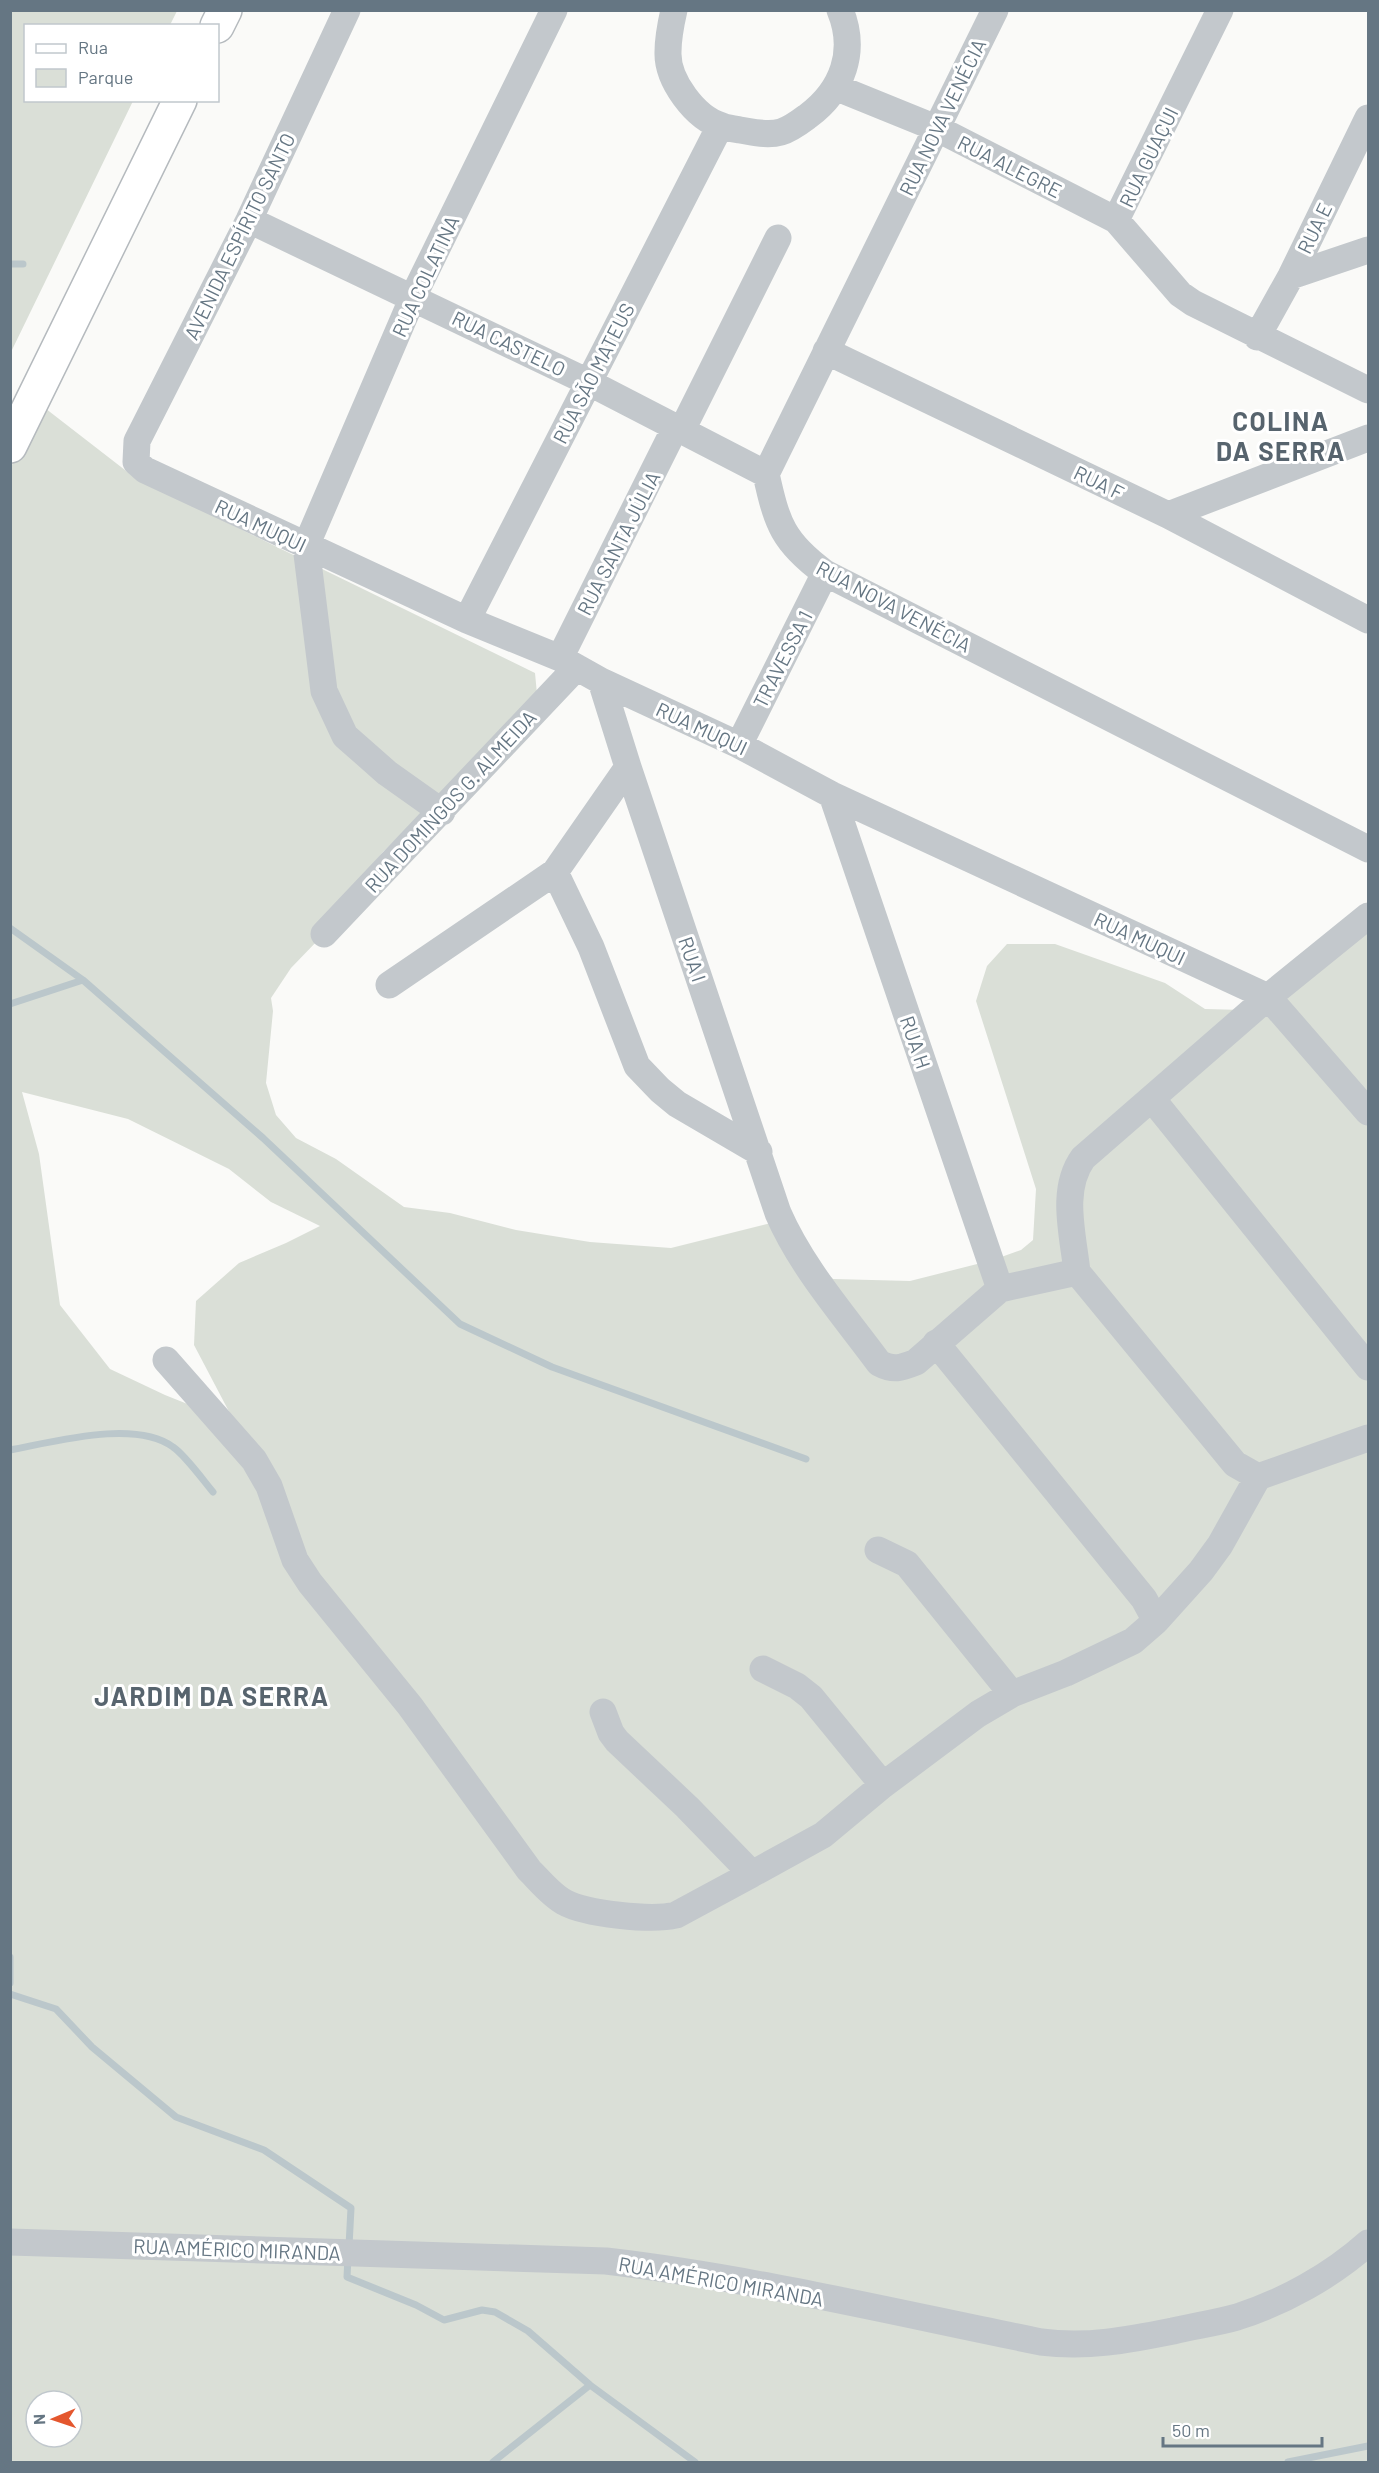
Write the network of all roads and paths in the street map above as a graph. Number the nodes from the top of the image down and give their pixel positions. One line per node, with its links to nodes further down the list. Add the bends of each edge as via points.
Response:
1 (225, 10): 8 (main road)
2 (346, 10): 14 (street, AVENIDA ESPÍRITO SANTO)
3 (554, 10): 19 (street, RUA COLATINA)
4 (674, 10): 12 (street, via 668,52 671,72 694,108)
5 (840, 10): 9 (street, via 847,55)
6 (995, 10): 13 (street, RUA NOVA VENÉCIA)
7 (1220, 10): 15 (street, RUA GUAÇUI)
8 (218, 24)
9 (835, 87): 12 (street, via 826,103 781,132 764,134); 13 (street, RUA ALEGRE)
10 (179, 102): 26 (main road)
11 (1368, 118): 18 (street, RUA E)
12 (720, 126): 22 (street, RUA SÃO MATEUS)
13 (936, 128): 15 (street, RUA ALEGRE); 21 (street, RUA NOVA VENÉCIA)
14 (249, 220): 19 (street, RUA CASTELO); 27 (street, AVENIDA ESPÍRITO SANTO, via 137,441)
15 (1116, 220): 20 (street, RUA GUAÇUI, via 1180,294)
16 (778, 238): 24 (street, RUA SANTA JÚLIA)
17 (1368, 250): 18 (street)
18 (1291, 276): 20 (street, RUA E)
19 (414, 297): 22 (street, RUA CASTELO); 30 (street, RUA COLATINA)
20 (1257, 337): 23 (street, RUA GUAÇUI)
21 (826, 351): 28 (street, RUA NOVA VENÉCIA); 29 (street, RUA F)
22 (588, 382): 24 (street, RUA CASTELO); 32 (street, RUA SÃO MATEUS)
23 (1368, 390)
24 (678, 430): 28 (street, RUA CASTELO); 34 (street, RUA SANTA JÚLIA)
25 (1368, 438): 29 (street)
26 (10, 446)
27 (136, 462): 30 (street, RUA MUQUI, via 145,470)
28 (766, 474): 31 (street, RUA NOVA VENÉCIA, via 780,526 791,544)
29 (1168, 515): 33 (street, RUA F)
30 (306, 546): 32 (street, RUA MUQUI); 39 (street, via 324,691 345,736 387,773)
31 (825, 573): 36 (street, TRAVESSA 1); 40 (street, RUA NOVA VENÉCIA)
32 (467, 620): 34 (street, RUA MUQUI)
33 (1368, 620)
34 (568, 663): 35 (street, RUA MUQUI); 39 (street, RUA DOMINGOS G. ALMEIDA)
35 (601, 681): 36 (street, RUA MUQUI); 37 (street, RUA I)
36 (739, 745): 38 (street, RUA MUQUI)
37 (628, 767): 41 (street); 48 (street, RUA I)
38 (832, 795): 45 (street, RUA MUQUI); 50 (street, RUA H)
39 (442, 812): 43 (street, RUA DOMINGOS G. ALMEIDA)
40 (1368, 849)
41 (555, 872): 44 (street); 48 (street, via 591,947 638,1066 677,1104)
42 (1368, 916): 45 (street)
43 (324, 934)
44 (389, 985)
45 (1268, 997): 46 (street); 47 (street)
46 (1153, 1100): 49 (street, via 1083,1158 1074,1171 1070,1206); 53 (street)
47 (1368, 1112)
48 (759, 1152): 51 (street, RUA I, via 788,1236 879,1362 899,1369 916,1362)
49 (1077, 1272): 50 (street); 55 (street, via 1234,1464)
50 (1000, 1289): 51 (street)
51 (936, 1344): 57 (street, via 1144,1599)
52 (166, 1360): 62 (street, via 262,1471 295,1560 310,1583 410,1706 529,1870 547,1889 578,1908 655,1918 676,1915)
53 (1368, 1367)
54 (1368, 1438): 55 (street)
55 (1258, 1477): 57 (street, via 1220,1545)
56 (878, 1550): 59 (street, via 907,1564)
57 (1156, 1621): 59 (street, via 1133,1641)
58 (763, 1669): 61 (street, via 811,1697)
59 (1012, 1695): 61 (street, via 978,1714)
60 (603, 1712): 62 (street, via 616,1741)
61 (883, 1785): 62 (street, via 823,1835)
62 (752, 1874)
63 (10, 2242): 64 (street, RUA AMÉRICO MIRANDA, via 606,2261 717,2277 1041,2342 1081,2345 1120,2342 1236,2317 1314,2283)
64 (1368, 2243)

